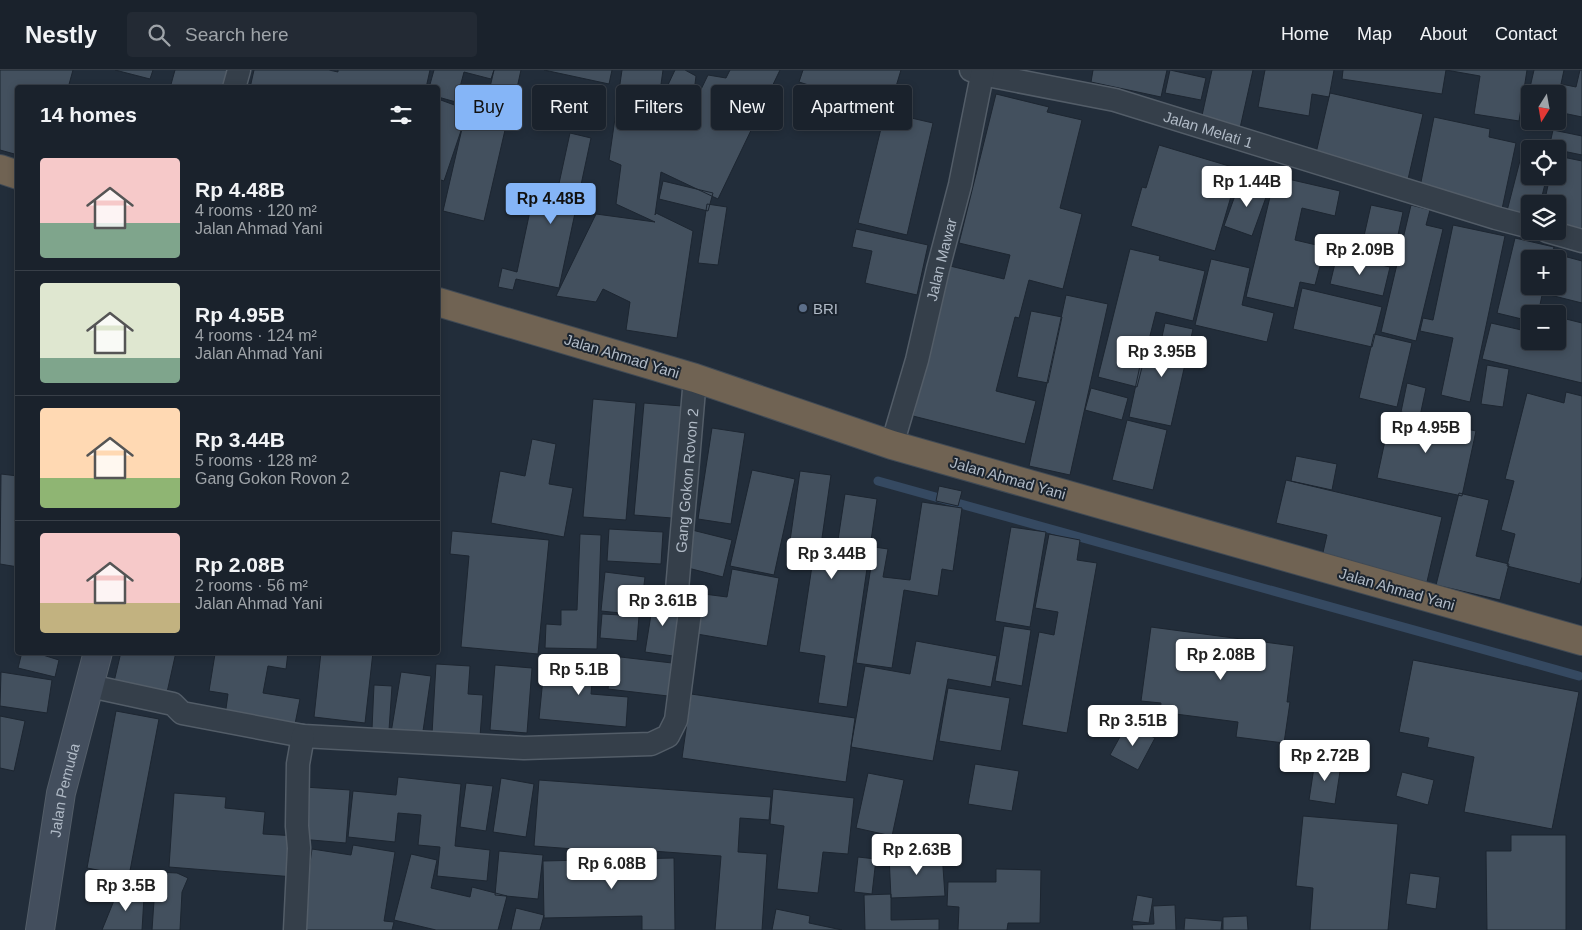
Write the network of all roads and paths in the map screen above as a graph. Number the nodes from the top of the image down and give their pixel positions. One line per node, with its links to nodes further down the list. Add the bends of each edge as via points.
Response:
1 (239, 70): 3 (street)
2 (979, 71): 6 (street, Jalan Melati 1, via 1115,100); 11 (street, Jalan Mawar, via 960,186 917,360)
3 (235, 85)
4 (0, 169): 5 (highway)
5 (15, 174)
6 (1521, 225)
7 (1566, 236): 8 (street)
8 (1582, 241)
9 (440, 303): 10 (highway, Jalan Ahmad Yani)
10 (695, 378): 11 (highway, Jalan Ahmad Yani); 15 (street, Gang Gokon Rovon 2, via 676,602 691,604 676,720 668,736 651,744 524,748)
11 (892, 445): 12 (highway, Jalan Ahmad Yani)
12 (1582, 641)
13 (97, 655): 14 (street, Jalan Pemuda)
14 (90, 686): 15 (street, via 173,704 182,713); 16 (street, Jalan Pemuda, via 60,793)
15 (303, 736): 17 (street, via 298,764 299,848)
16 (40, 930)
17 (295, 930)

